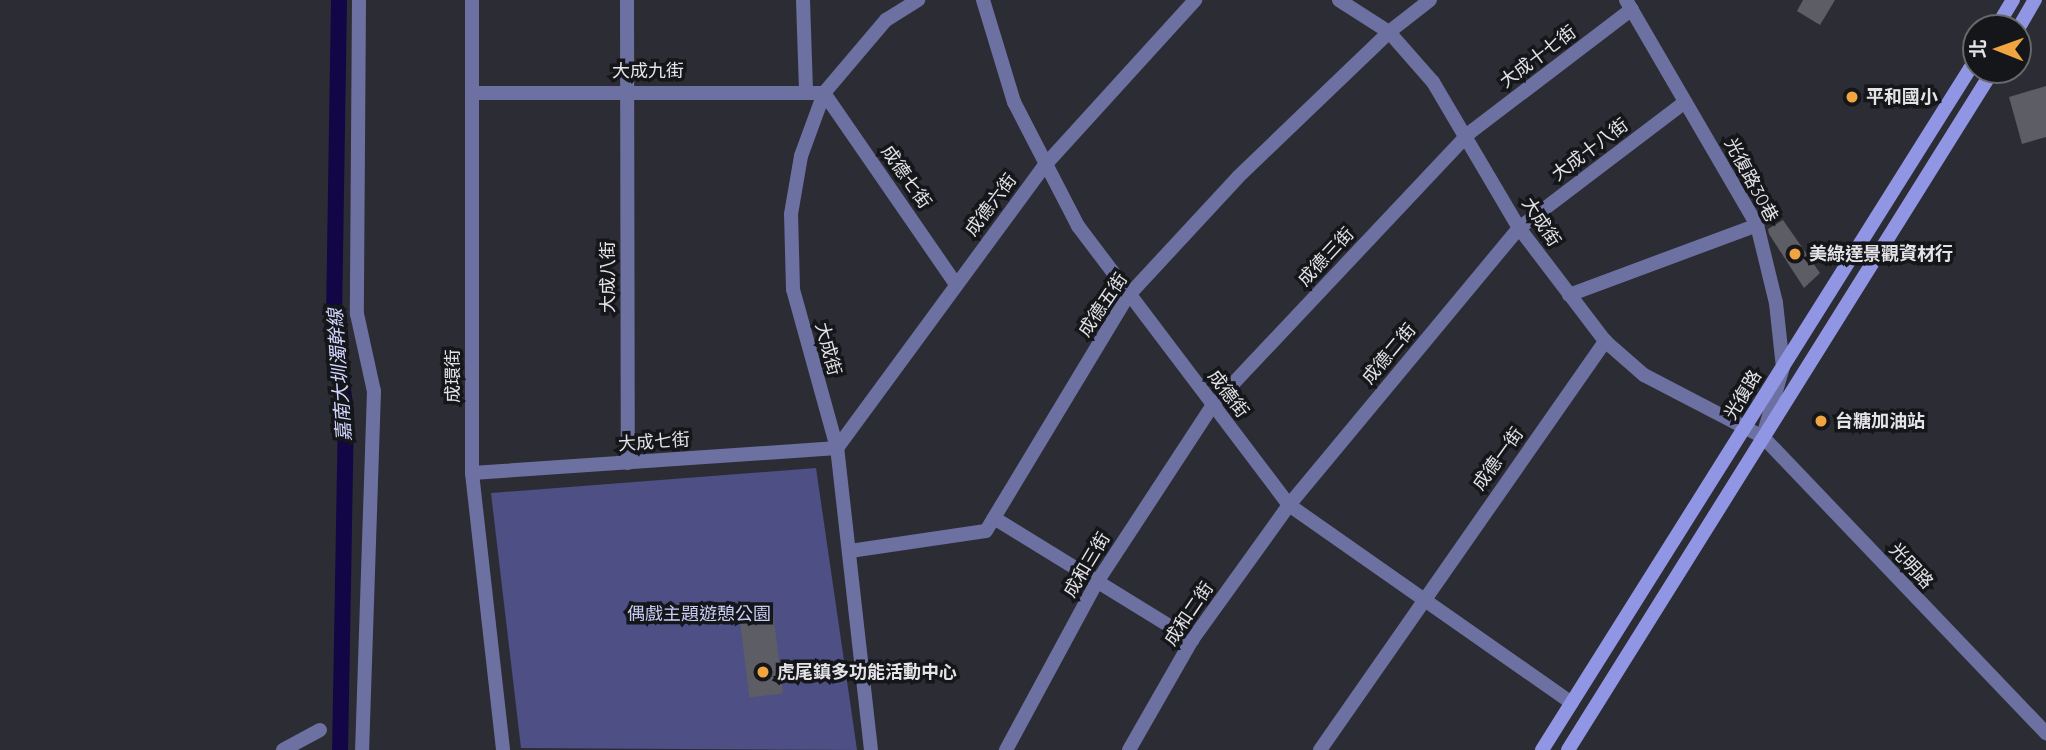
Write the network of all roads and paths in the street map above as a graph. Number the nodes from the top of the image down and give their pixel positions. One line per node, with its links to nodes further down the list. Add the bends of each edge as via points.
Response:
1 (359, 0): 44 (street, via 357,314 374,391)
2 (472, 0): 16 (street, 成環街)
3 (627, 0): 15 (street, 大成八街)
4 (803, 0): 14 (street)
5 (918, 0): 17 (street, 大成街, via 886,20)
6 (983, 0): 20 (street, 成德街, via 1014,102)
7 (1195, 0): 20 (street, 成德六街)
8 (1339, 0): 11 (street, 大成街)
9 (1430, 0): 11 (street, 成德五街)
10 (1629, 5): 18 (street, 光復路30巷); 19 (street, 大成十七街)
11 (1389, 32): 19 (street, 大成街, via 1433,82); 25 (street, 成德五街, via 1238,177)
12 (1962, 81): 27 (main road, 光復路)
13 (1984, 84): 30 (main road)
14 (806, 89): 15 (street, 大成九街); 17 (street, 大成九街)
15 (627, 90): 16 (street, 大成九街); 32 (street, 大成八街)
16 (472, 93): 33 (street, 成環街)
17 (824, 93): 23 (street, 成德七街); 31 (street, 大成街, via 801,156 789,252 805,342)
18 (1685, 102): 21 (street, 光復路30巷); 22 (street, 大成十八街)
19 (1468, 134): 22 (street, 大成街); 28 (street, 成德三街)
20 (1046, 164): 23 (street, 成德六街); 25 (street, 成德街, via 1078,226)
21 (1757, 225): 24 (street); 27 (street, 光復路30巷, via 1776,303)
22 (1519, 228): 24 (street, 大成街); 34 (street, 成德二街)
23 (956, 284): 31 (street, 成德六街)
24 (1569, 295): 26 (street, 大成街)
25 (1127, 297): 28 (street, 成德街); 35 (street, 成德五街)
26 (1605, 341): 29 (street, 大成街, via 1644,375); 38 (street, 成德一街)
27 (1783, 366): 29 (main road, 光復路); 30 (street, 光復路30巷)
28 (1212, 406): 34 (street, 成德街); 37 (street, 成和三街)
29 (1746, 429): 30 (street, 光明路); 40 (main road, 光復路)
30 (1763, 437): 42 (street, 光明路); 51 (main road)
31 (837, 448): 32 (street, 大成七街); 36 (street, 大成街)
32 (628, 463): 33 (street, 大成七街)
33 (472, 473): 45 (street, 成環街)
34 (1289, 505): 38 (street, 成德街); 39 (street, 成和二街)
35 (994, 518): 36 (street, 成德五街, via 980,536); 37 (street)
36 (850, 551): 46 (street, 大成街)
37 (1097, 582): 39 (street); 47 (street, 成和三街)
38 (1420, 600): 40 (street, 成德街); 49 (street, 成德一街)
39 (1192, 640): 48 (street, 成和二街)
40 (1572, 703): 50 (main road, 光復路)
41 (320, 730): 43 (street)
42 (2046, 733)
43 (283, 750)
44 (362, 750)
45 (503, 750)
46 (871, 750)
47 (1006, 750)
48 (1129, 750)
49 (1320, 750)
50 (1542, 750)
51 (1568, 750)

